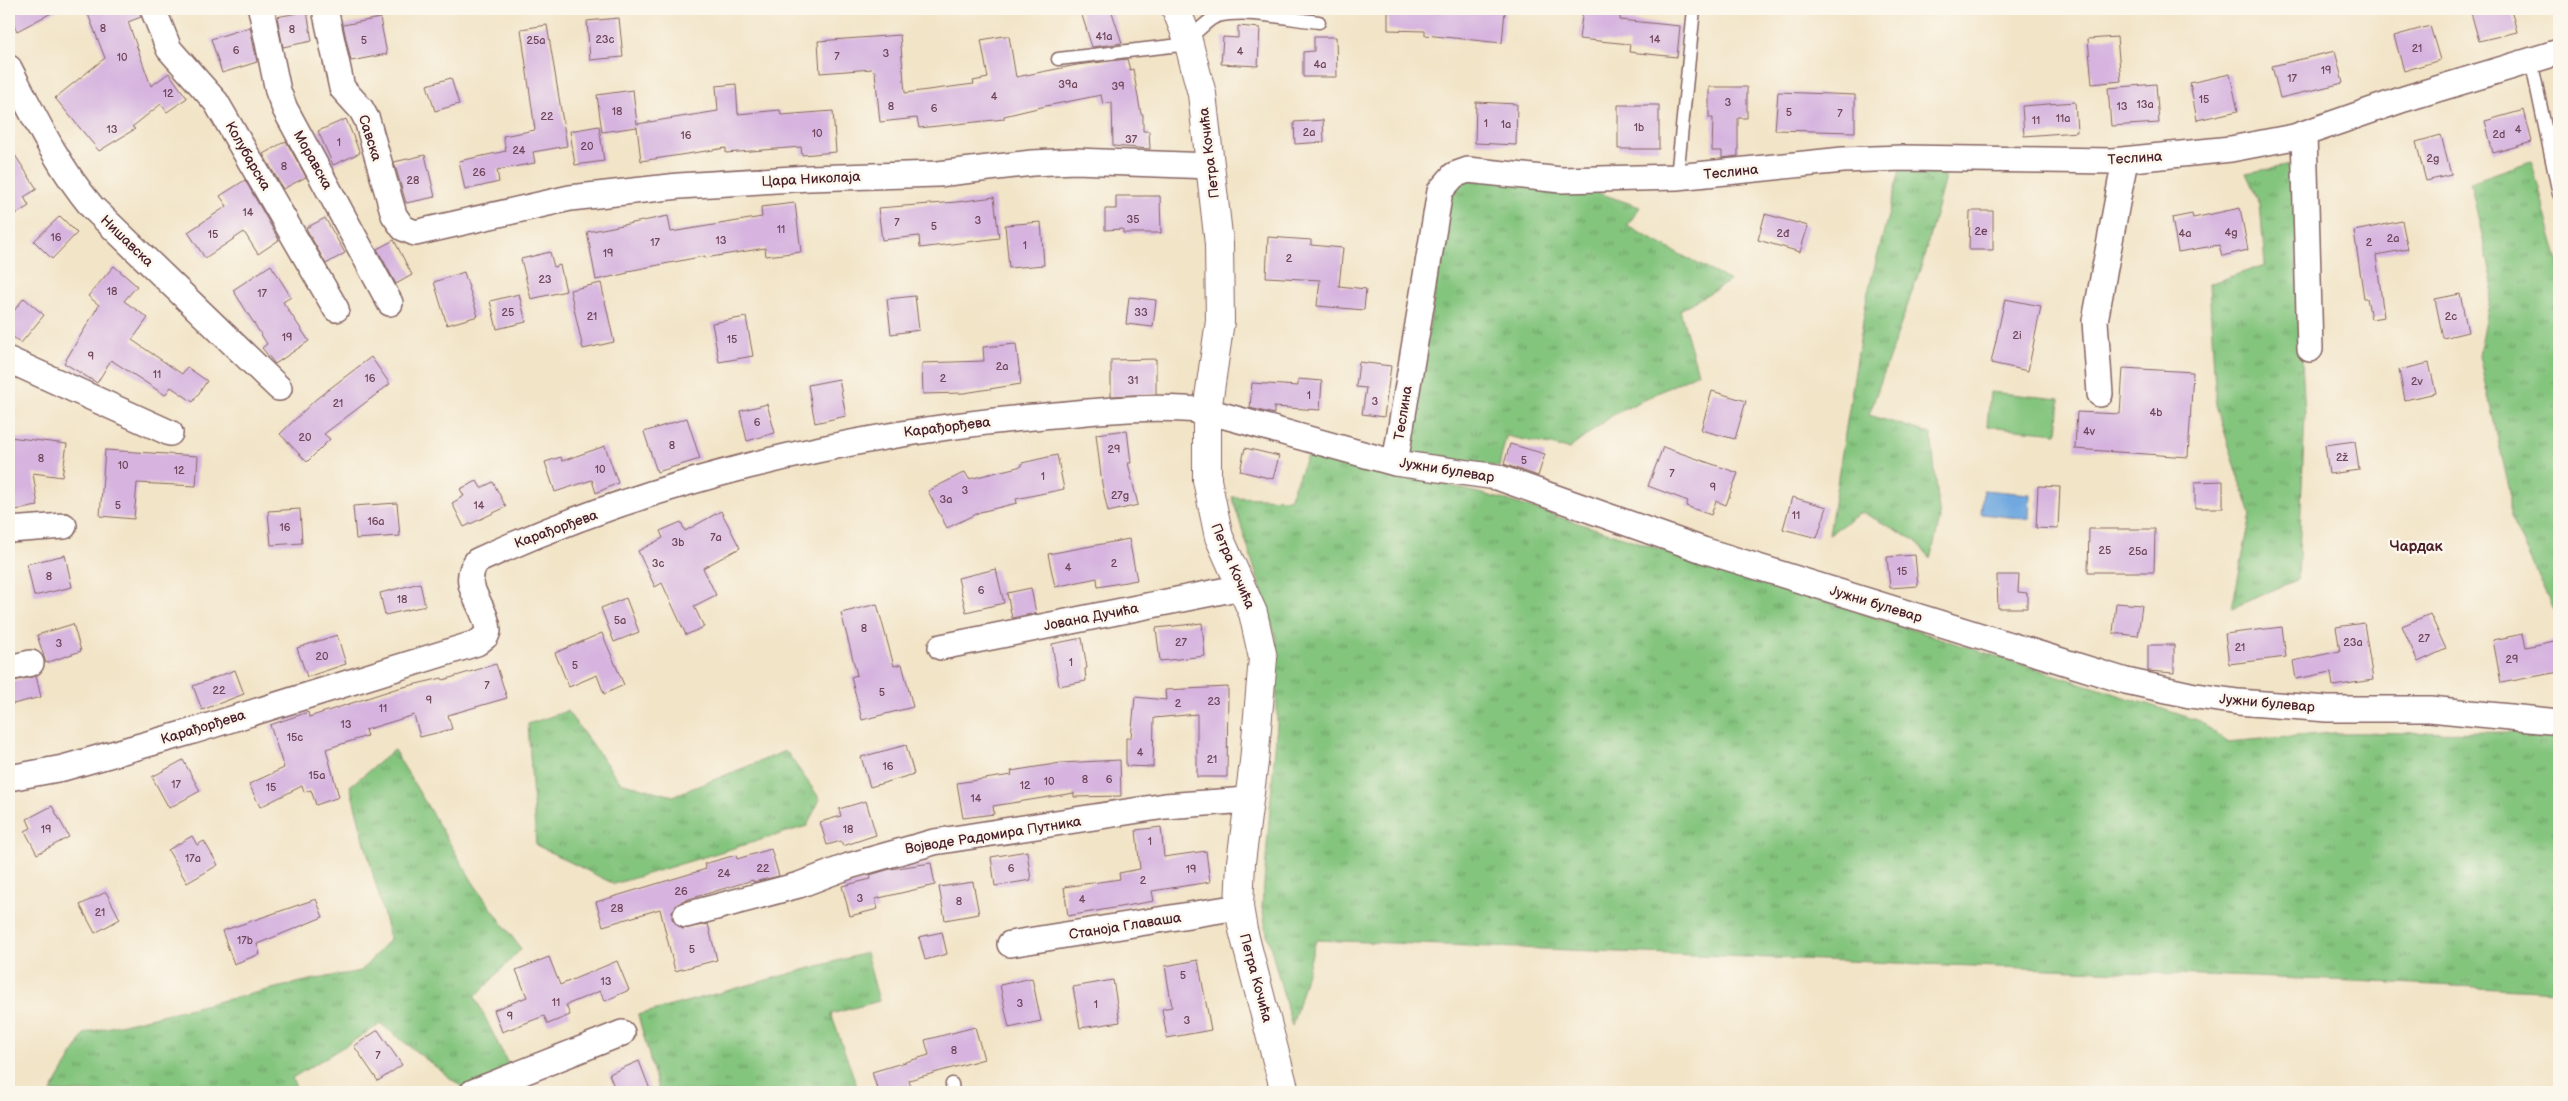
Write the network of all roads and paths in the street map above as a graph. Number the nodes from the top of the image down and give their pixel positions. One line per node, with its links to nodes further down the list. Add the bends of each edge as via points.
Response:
1 (153, 9): 19 (street, Колубарска, via 168,49 216,102)
2 (261, 9): 18 (street, Моравска, via 278,91 285,109)
3 (325, 9): 17 (street, Савска, via 342,88 367,120 394,215 403,228)
4 (1176, 9): 7 (street, Петра Кочића)
5 (1694, 9): 15 (lane)
6 (1319, 22): 7 (lane, via 1244,14 1218,16 1208,21)
7 (1188, 41): 9 (lane); 14 (street, Петра Кочића, via 1202,94)
8 (2559, 52): 10 (street, Теслина)
9 (1058, 59)
10 (2531, 60): 12 (street, Теслина); 16 (lane)
11 (9, 68): 22 (street, Нишавска, via 73,185)
12 (2304, 134): 13 (street, Теслина, via 2230,149); 20 (street)
13 (2125, 160): 15 (street, Теслина, via 1883,158); 23 (street, via 2096,321)
14 (1211, 166): 17 (street, Цара Николаја, via 1075,161 938,174 679,186 570,198); 24 (street, Петра Кочића, via 1220,244 1220,321)
15 (1677, 177): 26 (street, Теслина, via 1561,180 1468,170 1454,175 1440,191)
16 (2559, 194)
17 (415, 233)
18 (390, 303)
19 (336, 309)
20 (2310, 349)
21 (9, 360): 25 (street)
22 (279, 388)
23 (2100, 394)
24 (1206, 412): 26 (street, Јужни булевар); 29 (street, Петра Кочића, via 1210,502 1220,537); 32 (street, Карађорђева, via 1124,409 916,430 781,457 693,482 558,527 477,561 470,570 469,579 488,631 477,643 144,745 62,768)
25 (170, 432)
26 (1395, 463): 31 (street, Јужни булевар, via 1497,477 1703,550 2126,681 2238,702 2327,709 2430,709)
27 (64, 526): 28 (street)
28 (9, 530)
29 (1242, 586): 30 (street, Јована Дучића); 33 (street, Петра Кочића, via 1256,623 1263,658)
30 (940, 647)
31 (2559, 722)
32 (9, 778)
33 (1248, 800): 34 (street, Петра Кочића); 35 (street, Војводе Радомира Путника, via 1165,806 934,842 858,863 799,885)
34 (1239, 907): 36 (street, Станоја Главаша); 39 (street, Петра Кочића)
35 (686, 915)
36 (1010, 944)
37 (622, 1033): 38 (street)
38 (473, 1092)
39 (1285, 1092)

